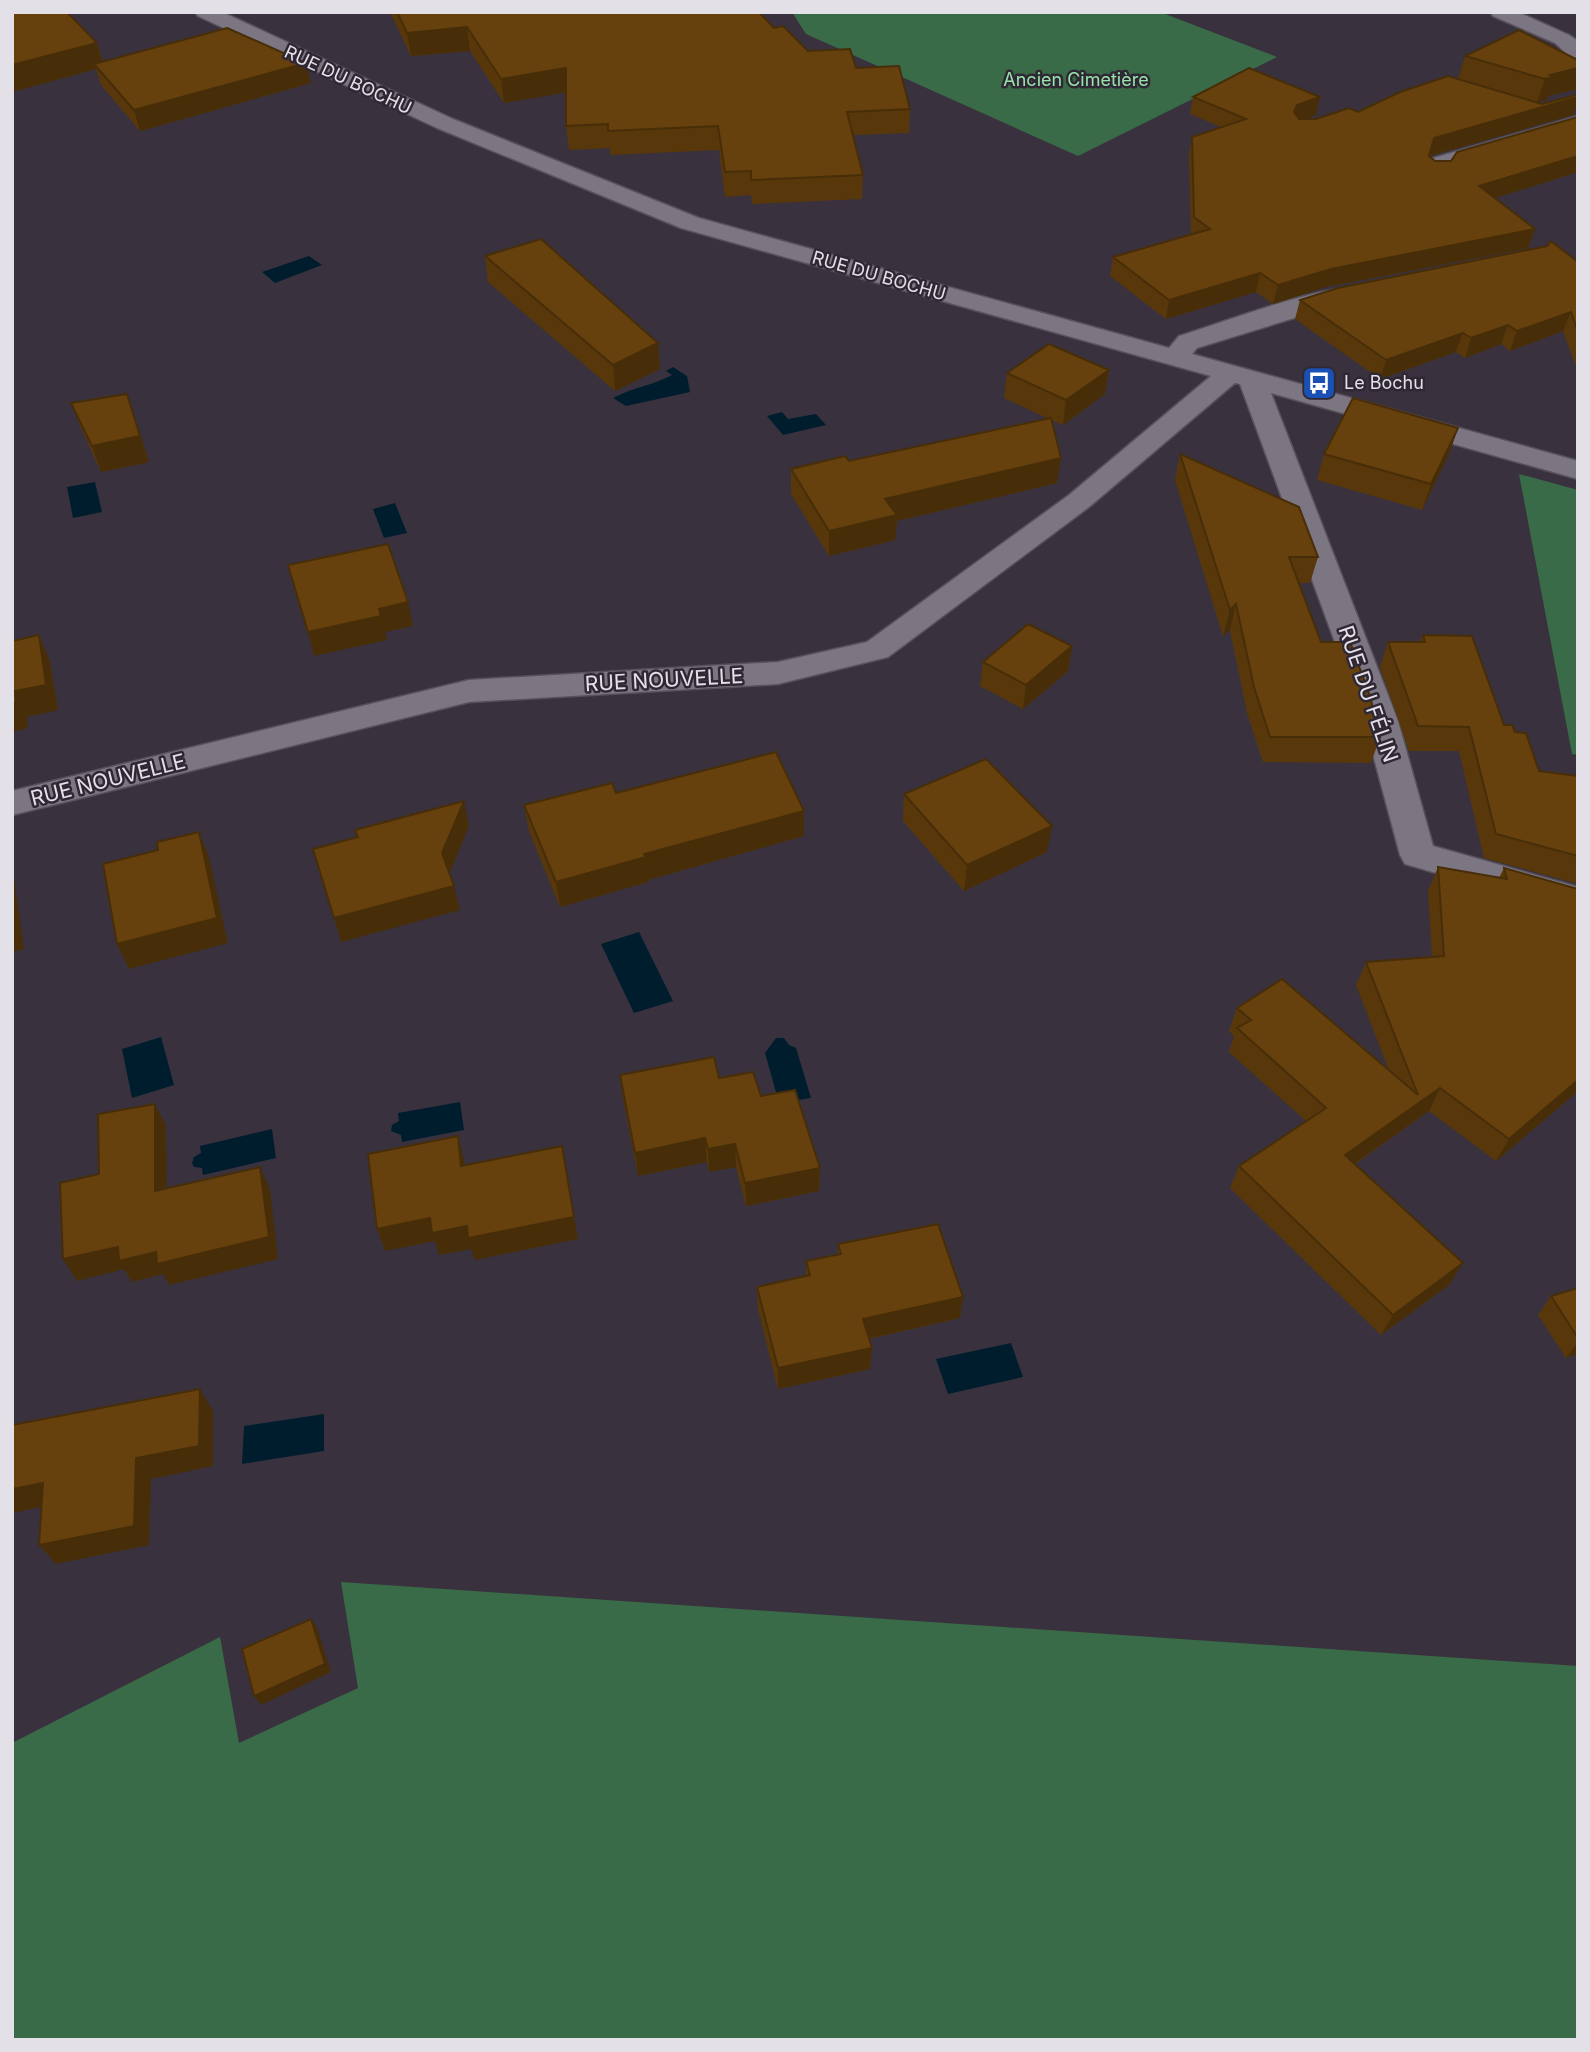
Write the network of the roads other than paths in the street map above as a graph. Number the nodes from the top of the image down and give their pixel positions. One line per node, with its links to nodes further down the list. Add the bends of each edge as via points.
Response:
1 (205, 12): 9 (street, RUE DU BOCHU, via 477,139 690,223)
2 (1500, 12): 3 (street, via 1562,39)
3 (1578, 52)
4 (1578, 101): 5 (street)
5 (1547, 110)
6 (1578, 123): 7 (street, via 1438,164)
7 (1438, 172)
8 (1368, 289): 9 (street, via 1188,342)
9 (1175, 358): 10 (street, RUE DU BOCHU)
10 (1242, 377): 11 (street, RUE DU BOCHU); 12 (street, RUE NOUVELLE, via 877,650 778,673 469,691); 13 (street, RUE DU FÉLIN, via 1381,721 1418,855)
11 (1578, 470)
12 (12, 803)
13 (1578, 901)

